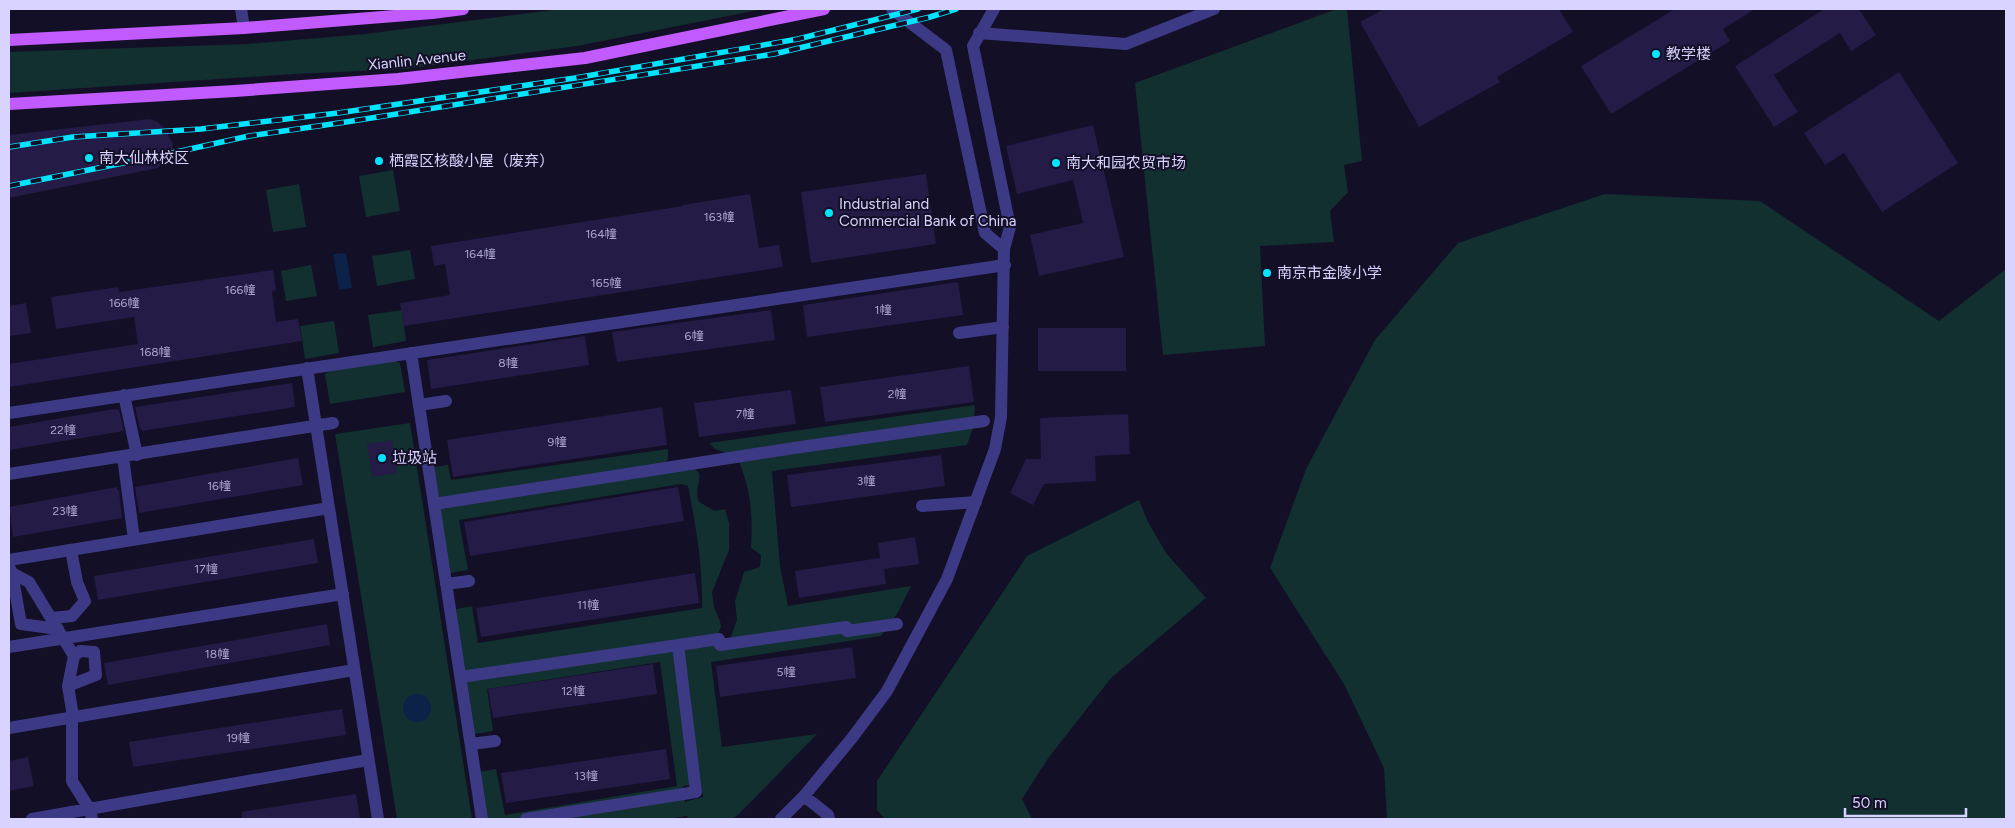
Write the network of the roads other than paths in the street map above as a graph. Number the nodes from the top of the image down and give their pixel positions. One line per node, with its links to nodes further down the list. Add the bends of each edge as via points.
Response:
1 (241, 9): 8 (street)
2 (463, 9): 7 (main road)
3 (824, 9): 11 (main road, Xianlin Avenue, via 585,58 398,79)
4 (892, 9): 12 (street, via 946,50 985,233)
5 (994, 9): 9 (street)
6 (1214, 9): 9 (street, via 1126,44)
7 (360, 14): 8 (main road)
8 (244, 28): 10 (main road)
9 (979, 33): 12 (street, via 973,46 1010,227)
10 (9, 40)
11 (9, 104)
12 (1004, 249): 13 (street)
13 (1005, 266): 14 (street); 16 (street)
14 (1003, 327): 15 (street); 28 (street, via 1000,418 995,449)
15 (959, 333)
16 (411, 353): 17 (street); 20 (street)
17 (307, 368): 18 (street); 24 (street)
18 (124, 396): 21 (street); 25 (street)
19 (446, 401): 20 (street)
20 (419, 405): 29 (street)
21 (9, 412)
22 (984, 421): 29 (street)
23 (333, 423): 24 (street)
24 (316, 425): 25 (street); 31 (street)
25 (137, 455): 26 (street)
26 (123, 457): 27 (street); 32 (street)
27 (9, 474)
28 (976, 502): 30 (street); 52 (street, via 947,579 887,690)
29 (434, 504): 37 (street)
30 (922, 506)
31 (329, 508): 32 (street); 38 (street)
32 (134, 539): 33 (street)
33 (71, 550): 34 (street); 40 (street, via 85,601)
34 (9, 560)
35 (11, 570): 40 (street, via 29,582); 40 (street, via 21,624)
36 (469, 581): 37 (street)
37 (446, 584): 45 (street)
38 (343, 594): 40 (street); 44 (street)
39 (897, 624): 41 (street, via 847,631 846,627 720,645 719,639)
40 (58, 628): 42 (street); 43 (street)
41 (678, 645): 45 (street); 57 (street, via 696,792)
42 (9, 647)
43 (74, 656): 46 (street); 46 (street, via 80,650 94,652 96,675)
44 (354, 670): 47 (street); 51 (street)
45 (461, 677): 50 (street)
46 (68, 686): 47 (street)
47 (72, 718): 48 (street); 53 (street, via 72,781)
48 (9, 728)
49 (494, 741): 50 (street)
50 (471, 744): 56 (street)
51 (368, 760): 53 (street); 55 (street)
52 (804, 796): 58 (street); 59 (street)
53 (91, 815): 54 (street)
54 (32, 819)
55 (378, 819)
56 (482, 819)
57 (526, 819)
58 (781, 819)
59 (829, 819)

